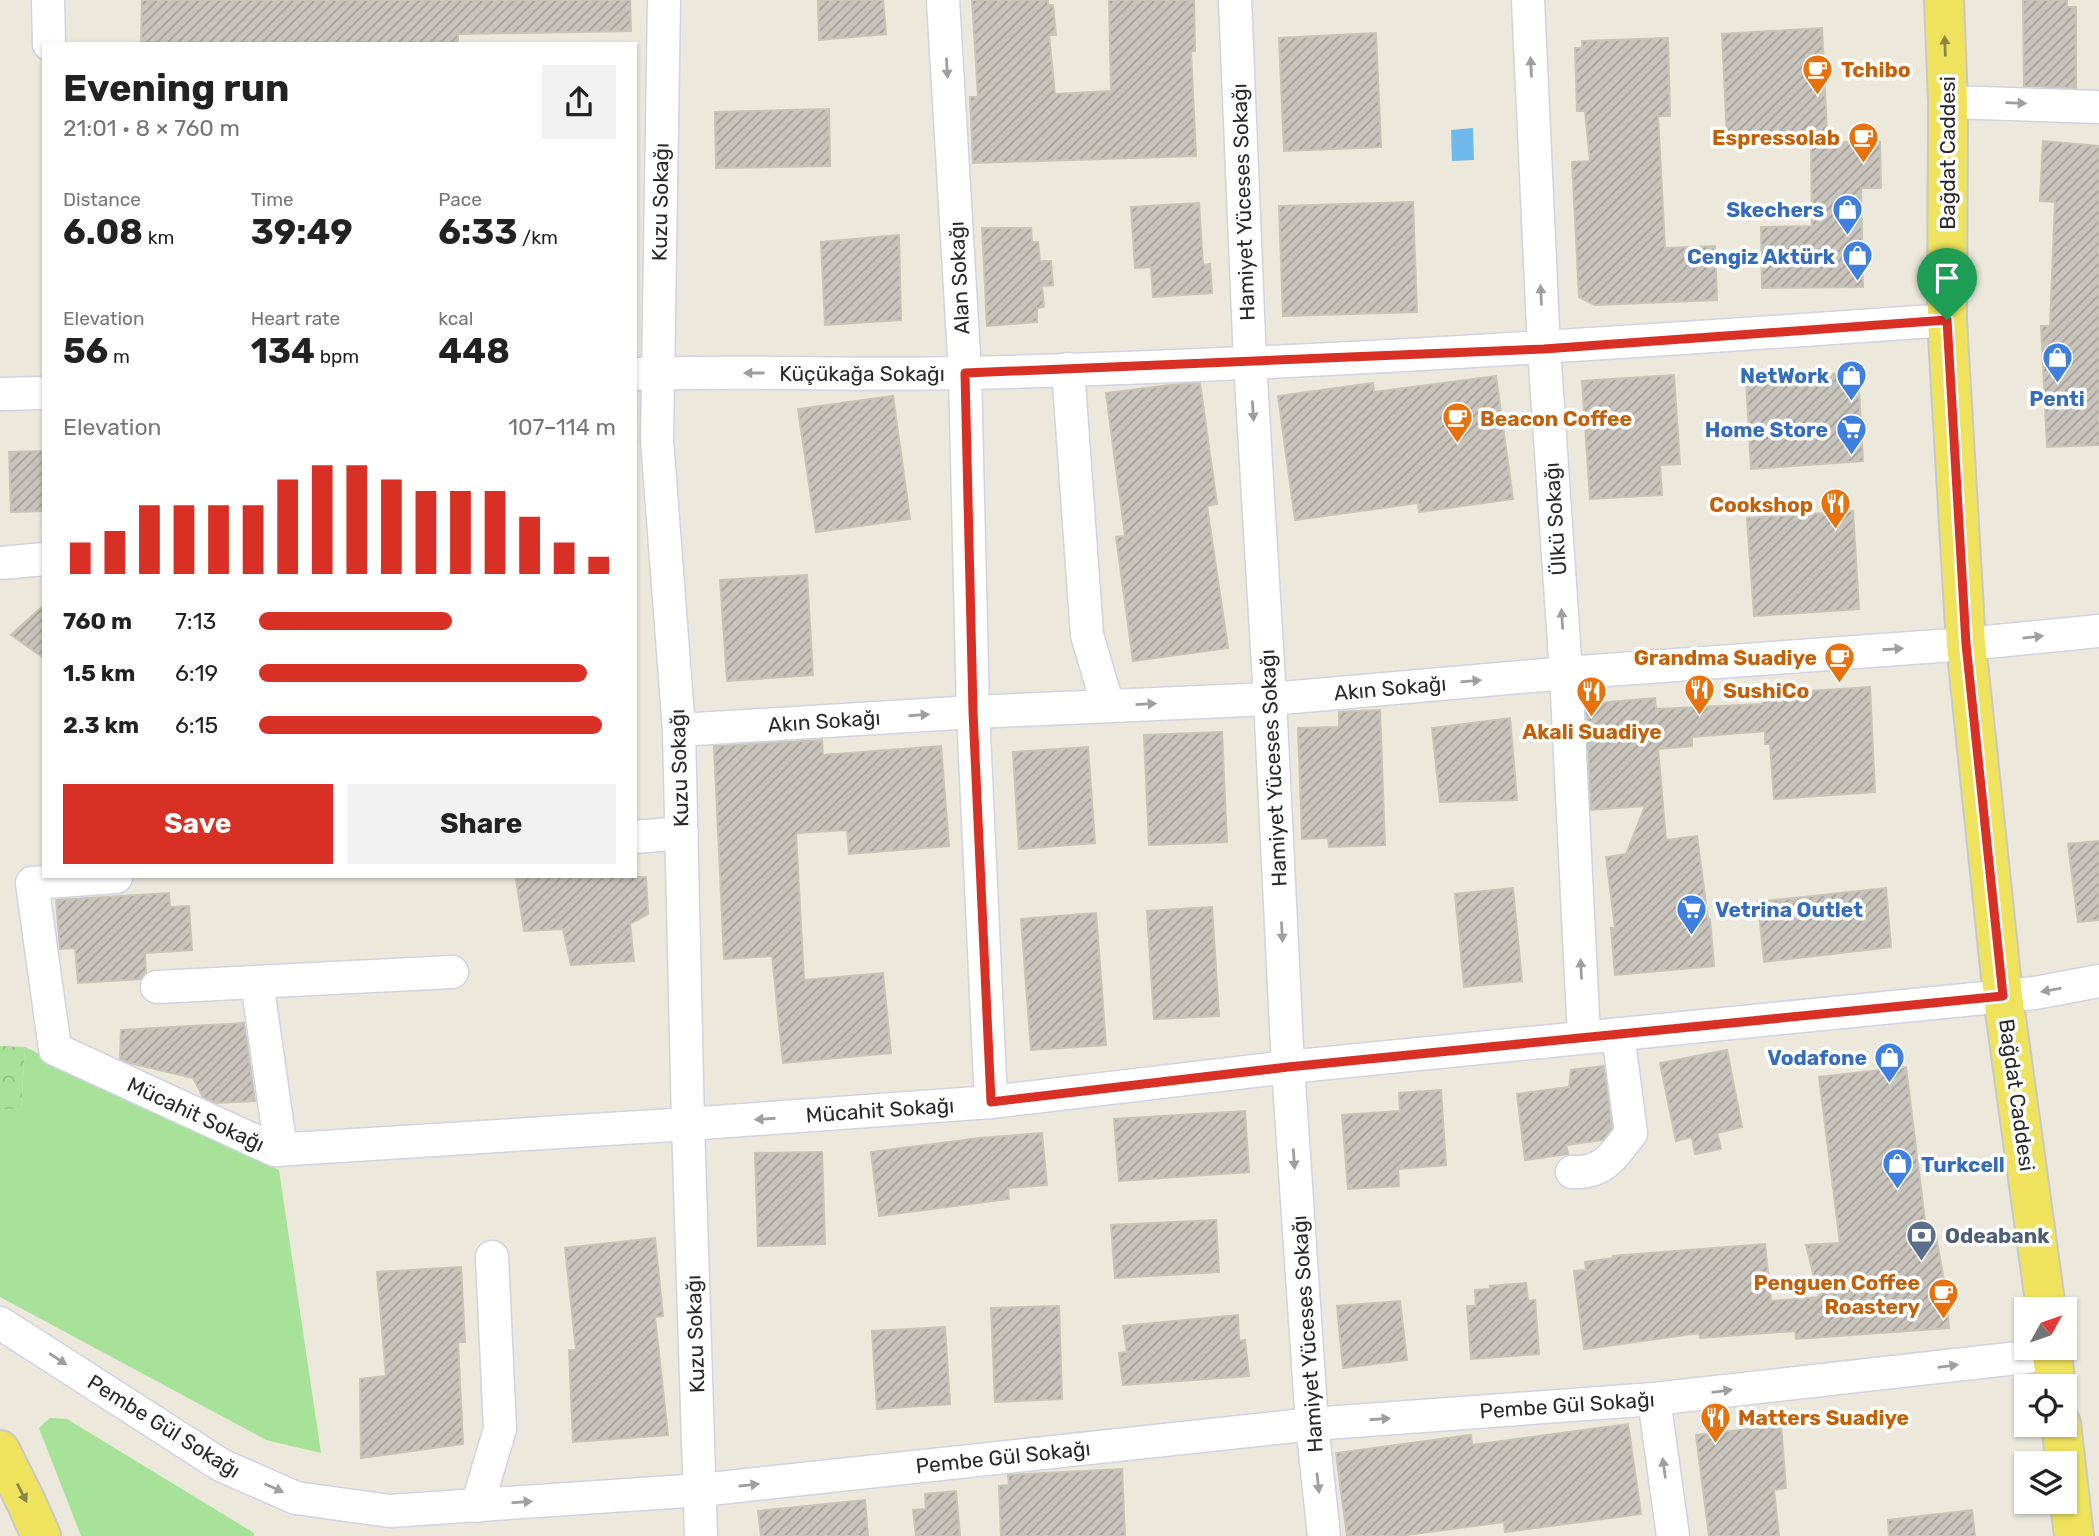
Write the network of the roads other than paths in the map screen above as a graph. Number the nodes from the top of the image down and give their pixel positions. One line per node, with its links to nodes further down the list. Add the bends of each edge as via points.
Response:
1 (48, 0): 7 (street)
2 (664, 0): 15 (street, Kuzu Sokağı)
3 (943, 0): 14 (street, Alan Sokağı, one-way to 14)
4 (1235, 0): 12 (street, Hamiyet Yüceses Sokağı)
5 (1528, 0): 11 (street, Ülkü Sokağı, one-way to 5)
6 (1944, 0): 8 (main road, Bağdat Caddesi, one-way to 6)
7 (49, 42)
8 (1948, 102): 9 (street, one-way to 9); 10 (main road, Bağdat Caddesi)
9 (2099, 107)
10 (1947, 320): 11 (street, Küçükağa Sokağı); 22 (main road, Bağdat Caddesi)
11 (1544, 349): 12 (street, Küçükağa Sokağı); 23 (street, Ülkü Sokağı, one-way to 11)
12 (1250, 362): 13 (street, Küçükağa Sokağı); 24 (street, Hamiyet Yüceses Sokağı, one-way to 24)
13 (1068, 369): 14 (street, Küçükağa Sokağı); 25 (street, via 1087,635)
14 (965, 373): 15 (street, Küçükağa Sokağı, one-way to 15); 26 (street, Alan Sokağı)
15 (646, 374): 18 (street, Kuzu Sokağı)
16 (42, 393): 17 (street)
17 (0, 394)
18 (646, 414): 27 (street, Kuzu Sokağı, via 657,440)
19 (42, 559): 20 (street)
20 (0, 563)
21 (2099, 631): 22 (street, Akın Sokağı, one-way to 21)
22 (1966, 644): 23 (street, Akın Sokağı, one-way to 22); 35 (main road, Bağdat Caddesi)
23 (1566, 673): 24 (street, Akın Sokağı, one-way to 23); 37 (street, Ülkü Sokağı, one-way to 23)
24 (1270, 698): 25 (street, Akın Sokağı, one-way to 24); 38 (street, Hamiyet Yüceses Sokağı, one-way to 38)
25 (1108, 706): 26 (street, Akın Sokağı)
26 (973, 712): 27 (street, Akın Sokağı, one-way to 26); 39 (street, Alan Sokağı)
27 (680, 730): 28 (street, Kuzu Sokağı)
28 (682, 833): 29 (street); 40 (street, Kuzu Sokağı)
29 (637, 837)
30 (102, 878): 41 (street, Mücahit Sokağı, via 32,883 55,1049)
31 (452, 972): 33 (street)
32 (2099, 981): 35 (street, Mücahit Sokağı, one-way to 35)
33 (257, 982): 34 (street); 41 (street)
34 (156, 988)
35 (2003, 996): 36 (street, Mücahit Sokağı); 44 (main road, Bağdat Caddesi)
36 (1618, 1034): 37 (street, Mücahit Sokağı); 42 (street, via 1631,1133 1608,1164)
37 (1584, 1037): 38 (street, Mücahit Sokağı)
38 (1288, 1067): 39 (street, Mücahit Sokağı); 48 (street, Hamiyet Yüceses Sokağı, one-way to 48)
39 (991, 1102): 40 (street, Mücahit Sokağı, one-way to 40)
40 (688, 1124): 41 (street, Mücahit Sokağı); 51 (street, Kuzu Sokağı)
41 (281, 1150)
42 (1572, 1172)
43 (492, 1257): 52 (street, via 500,1429)
44 (2044, 1297)
45 (0, 1323): 52 (street, Pembe Gül Sokağı, one-way to 52, via 221,1465 296,1498 390,1511)
46 (2053, 1362): 47 (street, Pembe Gül Sokağı, one-way to 46)
47 (1654, 1399): 48 (street, Pembe Gül Sokağı, one-way to 47); 56 (street, one-way to 47)
48 (1312, 1424): 51 (street, Pembe Gül Sokağı, one-way to 48); 55 (street, Hamiyet Yüceses Sokağı, one-way to 55)
49 (2063, 1437): 57 (main road)
50 (0, 1450): 53 (main road, one-way to 53)
51 (701, 1490): 52 (street, Pembe Gül Sokağı, one-way to 51); 54 (street, Kuzu Sokağı)
52 (477, 1506)
53 (41, 1536)
54 (701, 1536)
55 (1324, 1536)
56 (1673, 1536)
57 (2074, 1536)

